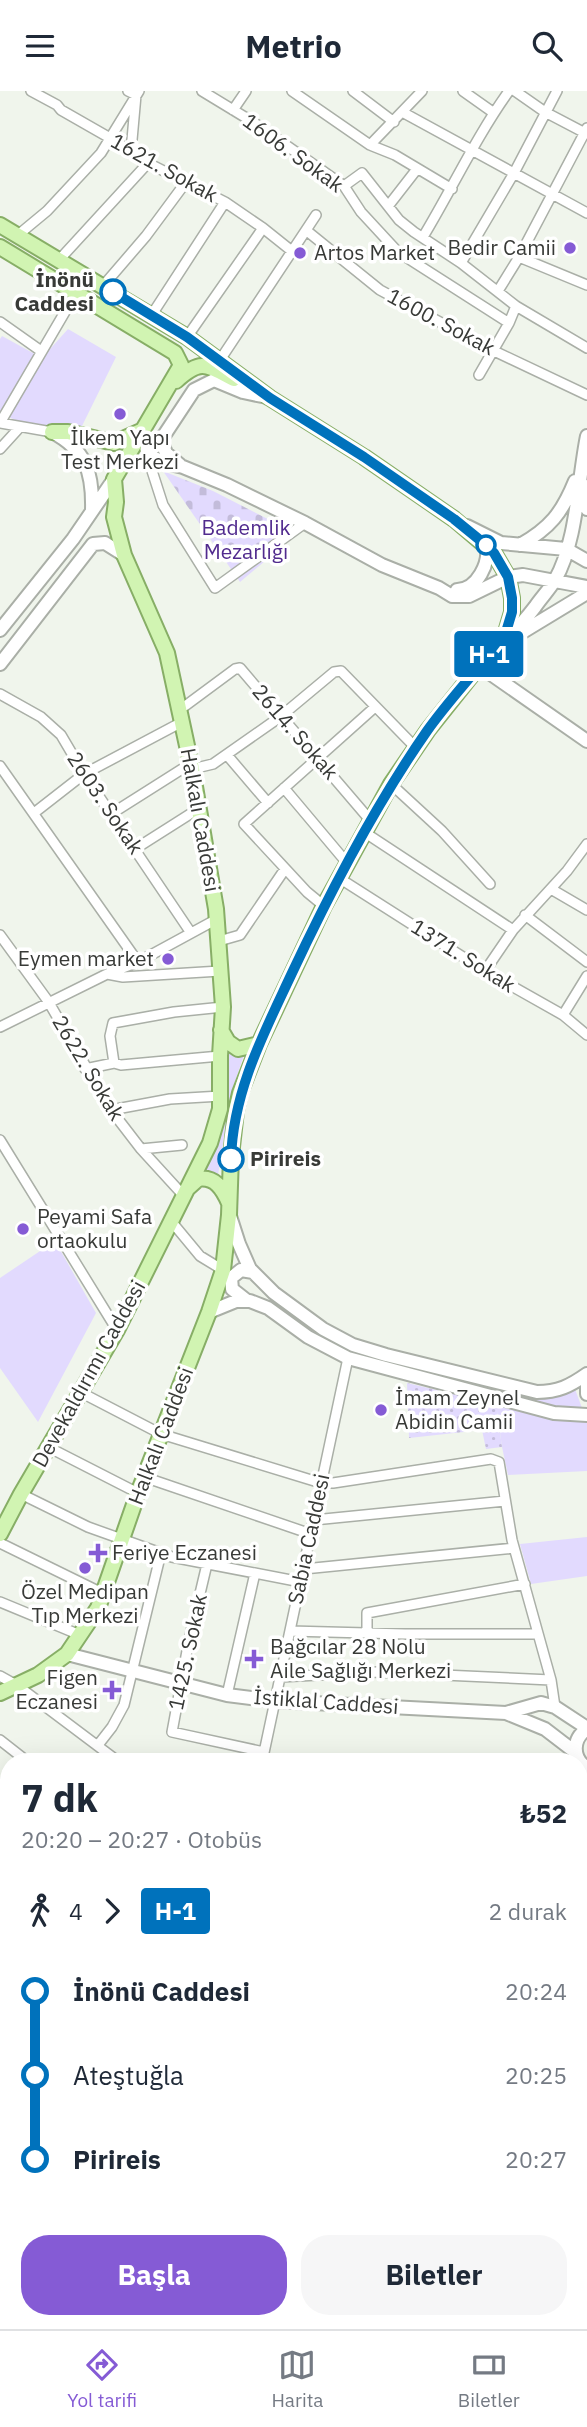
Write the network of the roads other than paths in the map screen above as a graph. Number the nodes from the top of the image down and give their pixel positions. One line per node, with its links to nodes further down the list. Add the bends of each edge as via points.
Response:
1 (31, 91): 18 (street, 1621. Sokak)
2 (202, 91): 12 (street, 1606. Sokak)
3 (246, 91): 12 (street)
4 (292, 91): 19 (street)
5 (353, 91): 16 (street)
6 (422, 91): 14 (street)
7 (463, 91): 15 (street)
8 (509, 91): 15 (street)
9 (515, 91): 13 (street)
10 (557, 91): 13 (street)
11 (135, 92): 18 (street); 20 (street)
12 (233, 110): 26 (street, 1606. Sokak)
13 (545, 112): 17 (street); 24 (street)
14 (404, 113): 16 (street); 21 (street)
15 (494, 113): 21 (street)
16 (394, 123): 19 (street)
17 (586, 132): 28 (street)
18 (110, 138): 20 (street, 1621. Sokak); 36 (street, via 56,202)
19 (370, 145): 23 (street)
20 (131, 151): 22 (street, 1621. Sokak)
21 (473, 151): 24 (street); 27 (street)
22 (148, 163): 25 (street, 1621. Sokak); 41 (street)
23 (417, 169): 27 (street); 30 (street)
24 (514, 173): 28 (street); 42 (street)
25 (186, 182): 29 (street, 1621. Sokak); 44 (street)
26 (344, 186): 30 (street, via 362,173); 50 (street, 1606. Sokak, via 398,252)
27 (452, 189): 37 (street)
28 (551, 193): 31 (street); 40 (street)
29 (225, 202): 34 (street, 1621. Sokak); 48 (street)
30 (389, 205): 37 (street, via 399,221)
31 (587, 212)
32 (316, 215): 35 (street)
33 (0, 225): 36 (main road)
34 (263, 228): 39 (street, 1621. Sokak); 51 (street)
35 (307, 231): 39 (street); 53 (street, 1600. Sokak, via 380,290)
36 (18, 235): 41 (main road)
37 (423, 237): 42 (street)
38 (0, 247): 46 (main road)
39 (293, 252): 55 (street)
40 (519, 257): 43 (street); 45 (street)
41 (59, 260): 44 (main road)
42 (461, 263): 45 (street)
43 (587, 285)
44 (103, 286): 48 (main road)
45 (498, 291): 47 (street)
46 (76, 293): 54 (street); 57 (main road, via 175,353 181,365)
47 (516, 306): 50 (street); 52 (street)
48 (152, 316): 51 (main road)
49 (0, 322): 54 (street)
50 (509, 323): 53 (street)
51 (187, 337): 55 (main road)
52 (587, 348)
53 (492, 350): 56 (street); 58 (street, 1600. Sokak)
54 (41, 351): 60 (street)
55 (220, 360): 59 (main road)
56 (480, 375)
57 (169, 387): 59 (main road, via 187,370 204,365); 62 (main road)
58 (587, 395)
59 (270, 398): 66 (main road, via 214,380 198,387 161,440 166,453); 72 (main road)
60 (0, 423): 61 (street)
61 (20, 427): 63 (street); 65 (street)
62 (142, 431): 63 (main road, via 114,443); 66 (main road, via 152,456); 68 (main road); 73 (street, via 163,505 215,588)
63 (52, 432): 71 (main road, via 69,441 83,457)
64 (587, 436): 67 (main road)
65 (0, 449)
66 (183, 467): 73 (main road)
67 (580, 468): 69 (main road); 75 (main road, via 556,518); 76 (main road)
68 (114, 479): 71 (main road); 77 (main road, Halkalı Caddesi, via 115,523)
69 (585, 484): 70 (main road)
70 (587, 509)
71 (92, 510): 84 (main road)
72 (454, 519): 74 (main road); 75 (main road, via 501,543)
73 (305, 523): 82 (main road, via 382,565)
74 (486, 545): 79 (main road); 82 (main road, via 485,563 469,588)
75 (519, 546): 76 (main road)
76 (566, 549): 78 (main road); 80 (main road)
77 (124, 555): 86 (main road, via 105,543 93,544); 91 (main road, Halkalı Caddesi, via 167,653)
78 (587, 561)
79 (508, 577): 80 (main road, via 538,576); 82 (main road, via 469,596 452,596); 85 (main road, via 512,612)
80 (554, 581): 81 (main road); 85 (main road, via 515,632)
81 (587, 587)
82 (439, 589)
83 (587, 593): 85 (main road)
84 (0, 630)
85 (495, 648): 87 (main road); 88 (main road)
86 (0, 664)
87 (478, 665): 88 (main road); 94 (main road)
88 (503, 683): 93 (main road)
89 (0, 694): 99 (street, 2603. Sokak, via 41,717 61,735)
90 (375, 707): 92 (street, via 341,671); 94 (street); 96 (street)
91 (180, 715): 92 (street, 2614. Sokak, via 185,706 240,668); 98 (main road, Halkalı Caddesi); 99 (street)
92 (281, 717): 95 (street); 96 (street, 2614. Sokak)
93 (587, 741)
94 (416, 748): 100 (main road)
95 (227, 754): 98 (street, via 214,764); 102 (street)
96 (318, 758): 101 (street); 106 (street, 2614. Sokak)
97 (0, 766): 104 (street)
98 (191, 766): 103 (main road, Halkalı Caddesi); 105 (street)
99 (84, 774): 104 (street); 105 (street, 2603. Sokak)
100 (391, 785): 106 (main road); 112 (street, via 442,831)
101 (284, 788): 102 (street); 109 (street)
102 (268, 803): 110 (street, via 244,824)
103 (198, 809): 108 (street); 117 (main road, Halkalı Caddesi)
104 (34, 813): 122 (street)
105 (111, 814): 108 (street, 2603. Sokak)
106 (367, 826): 109 (main road); 118 (street, 2614. Sokak)
107 (587, 844): 113 (street)
108 (135, 849): 119 (street, 2603. Sokak)
109 (347, 863): 111 (main road)
110 (285, 869): 114 (street); 121 (street, via 240,935)
111 (339, 878): 114 (main road); 125 (street, 1371. Sokak)
112 (490, 884)
113 (551, 889): 115 (street); 116 (street)
114 (324, 906): 134 (main road)
115 (587, 910)
116 (525, 915): 118 (street); 123 (street)
117 (217, 919): 119 (street); 121 (main road, Halkalı Caddesi)
118 (513, 930): 125 (street)
119 (191, 933): 122 (street)
120 (0, 935): 128 (street, 2622. Sokak)
121 (219, 941): 124 (main road, Halkalı Caddesi)
122 (138, 962): 126 (street)
123 (587, 962)
124 (220, 971): 126 (street); 129 (main road, Halkalı Caddesi)
125 (485, 971): 130 (street, 1371. Sokak)
126 (107, 974): 128 (street)
127 (587, 977): 130 (street)
128 (48, 1002): 131 (street); 137 (street, 2622. Sokak)
129 (223, 1007): 132 (main road, Halkalı Caddesi); 136 (street, via 113,1023)
130 (564, 1015): 133 (street, 1371. Sokak)
131 (0, 1027)
132 (221, 1030): 134 (main road, via 238,1049); 135 (main road, Halkalı Caddesi)
133 (587, 1035)
134 (259, 1044): 144 (main road, Halkalı Caddesi, via 240,1093 233,1131)
135 (219, 1056): 136 (street); 138 (main road, Halkalı Caddesi)
136 (114, 1063): 137 (street)
137 (85, 1069): 139 (street, 2622. Sokak)
138 (221, 1095): 139 (street); 143 (main road, Devekaldırımı Caddesi, via 210,1143)
139 (111, 1110): 142 (street, 2622. Sokak)
140 (0, 1140): 150 (street)
141 (181, 1145): 142 (street)
142 (141, 1149): 143 (street, 2622. Sokak)
143 (185, 1193): 144 (main road, via 198,1179 209,1179 219,1186); 145 (main road, Devekaldırımı Caddesi)
144 (230, 1210): 146 (main road, Halkalı Caddesi); 147 (main road)
145 (171, 1221): 146 (street, via 200,1256); 150 (main road, Devekaldırımı Caddesi)
146 (223, 1270): 149 (main road, Halkalı Caddesi)
147 (253, 1272): 148 (main road, via 241,1270 231,1278 232,1289); 152 (main road, via 323,1329 353,1345)
148 (246, 1300): 149 (main road); 151 (main road, via 268,1308)
149 (209, 1312): 158 (main road, Halkalı Caddesi)
150 (117, 1330): 155 (main road, Devekaldırımı Caddesi)
151 (348, 1358): 154 (main road); 161 (street, Sabia Caddesi)
152 (458, 1373): 153 (main road, via 537,1392 553,1392); 154 (main road)
153 (587, 1376): 156 (main road)
154 (454, 1387): 157 (main road, via 554,1413)
155 (80, 1392): 158 (street); 159 (main road, Devekaldırımı Caddesi)
156 (587, 1394)
157 (587, 1415)
158 (161, 1433): 160 (main road, Halkalı Caddesi); 161 (street)
159 (48, 1447): 162 (street); 163 (main road, Devekaldırımı Caddesi)
160 (144, 1478): 162 (main road, Halkalı Caddesi); 167 (street)
161 (321, 1483): 164 (street, via 491,1459 499,1462); 165 (street, Sabia Caddesi)
162 (138, 1493): 168 (main road, Halkalı Caddesi)
163 (21, 1494): 166 (main road, Devekaldırımı Caddesi); 168 (street)
164 (505, 1501): 165 (street); 170 (street)
165 (314, 1520): 167 (street, Sabia Caddesi)
166 (0, 1534)
167 (311, 1534): 173 (street, Sabia Caddesi)
168 (124, 1540): 171 (street); 177 (main road, Halkalı Caddesi)
169 (0, 1543): 177 (street)
170 (514, 1548): 173 (street); 176 (street)
171 (160, 1553): 172 (street); 184 (street)
172 (207, 1564): 174 (street); 188 (street, 1425. Sokak)
173 (304, 1569): 175 (street, Sabia Caddesi)
174 (255, 1573): 175 (street); 191 (street)
175 (301, 1582): 179 (street, Sabia Caddesi)
176 (525, 1584): 180 (street, via 367,1613); 181 (street)
177 (104, 1594): 182 (main road, Halkalı Caddesi)
178 (0, 1602): 182 (street)
179 (290, 1631): 180 (street); 186 (street, Sabia Caddesi)
180 (367, 1633): 181 (street)
181 (538, 1634): 187 (street)
182 (79, 1635): 183 (main road, Halkalı Caddesi)
183 (66, 1654): 184 (main road, İstiklal Caddesi); 189 (main road, Halkalı Caddesi)
184 (133, 1669): 188 (main road, İstiklal Caddesi); 198 (street, via 124,1705)
185 (0, 1676): 189 (street)
186 (280, 1677): 187 (street, via 377,1672); 192 (street, Sabia Caddesi)
187 (551, 1681): 193 (street); 194 (street)
188 (181, 1682): 191 (main road, İstiklal Caddesi); 199 (street, 1425. Sokak, via 172,1732)
189 (18, 1686): 190 (main road, Halkalı Caddesi); 198 (street)
190 (0, 1693)
191 (227, 1695): 192 (main road, İstiklal Caddesi)
192 (275, 1701): 195 (main road, İstiklal Caddesi); 199 (street, Sabia Caddesi)
193 (541, 1703): 194 (main road); 195 (main road, İstiklal Caddesi)
194 (555, 1707): 196 (main road)
195 (506, 1713): 200 (main road, İstiklal Caddesi, via 545,1729)
196 (587, 1728): 200 (main road, via 578,1738)
197 (0, 1740): 201 (street)
198 (98, 1745): 202 (street)
199 (264, 1752)
200 (575, 1752)
201 (17, 1753)
202 (108, 1753)

